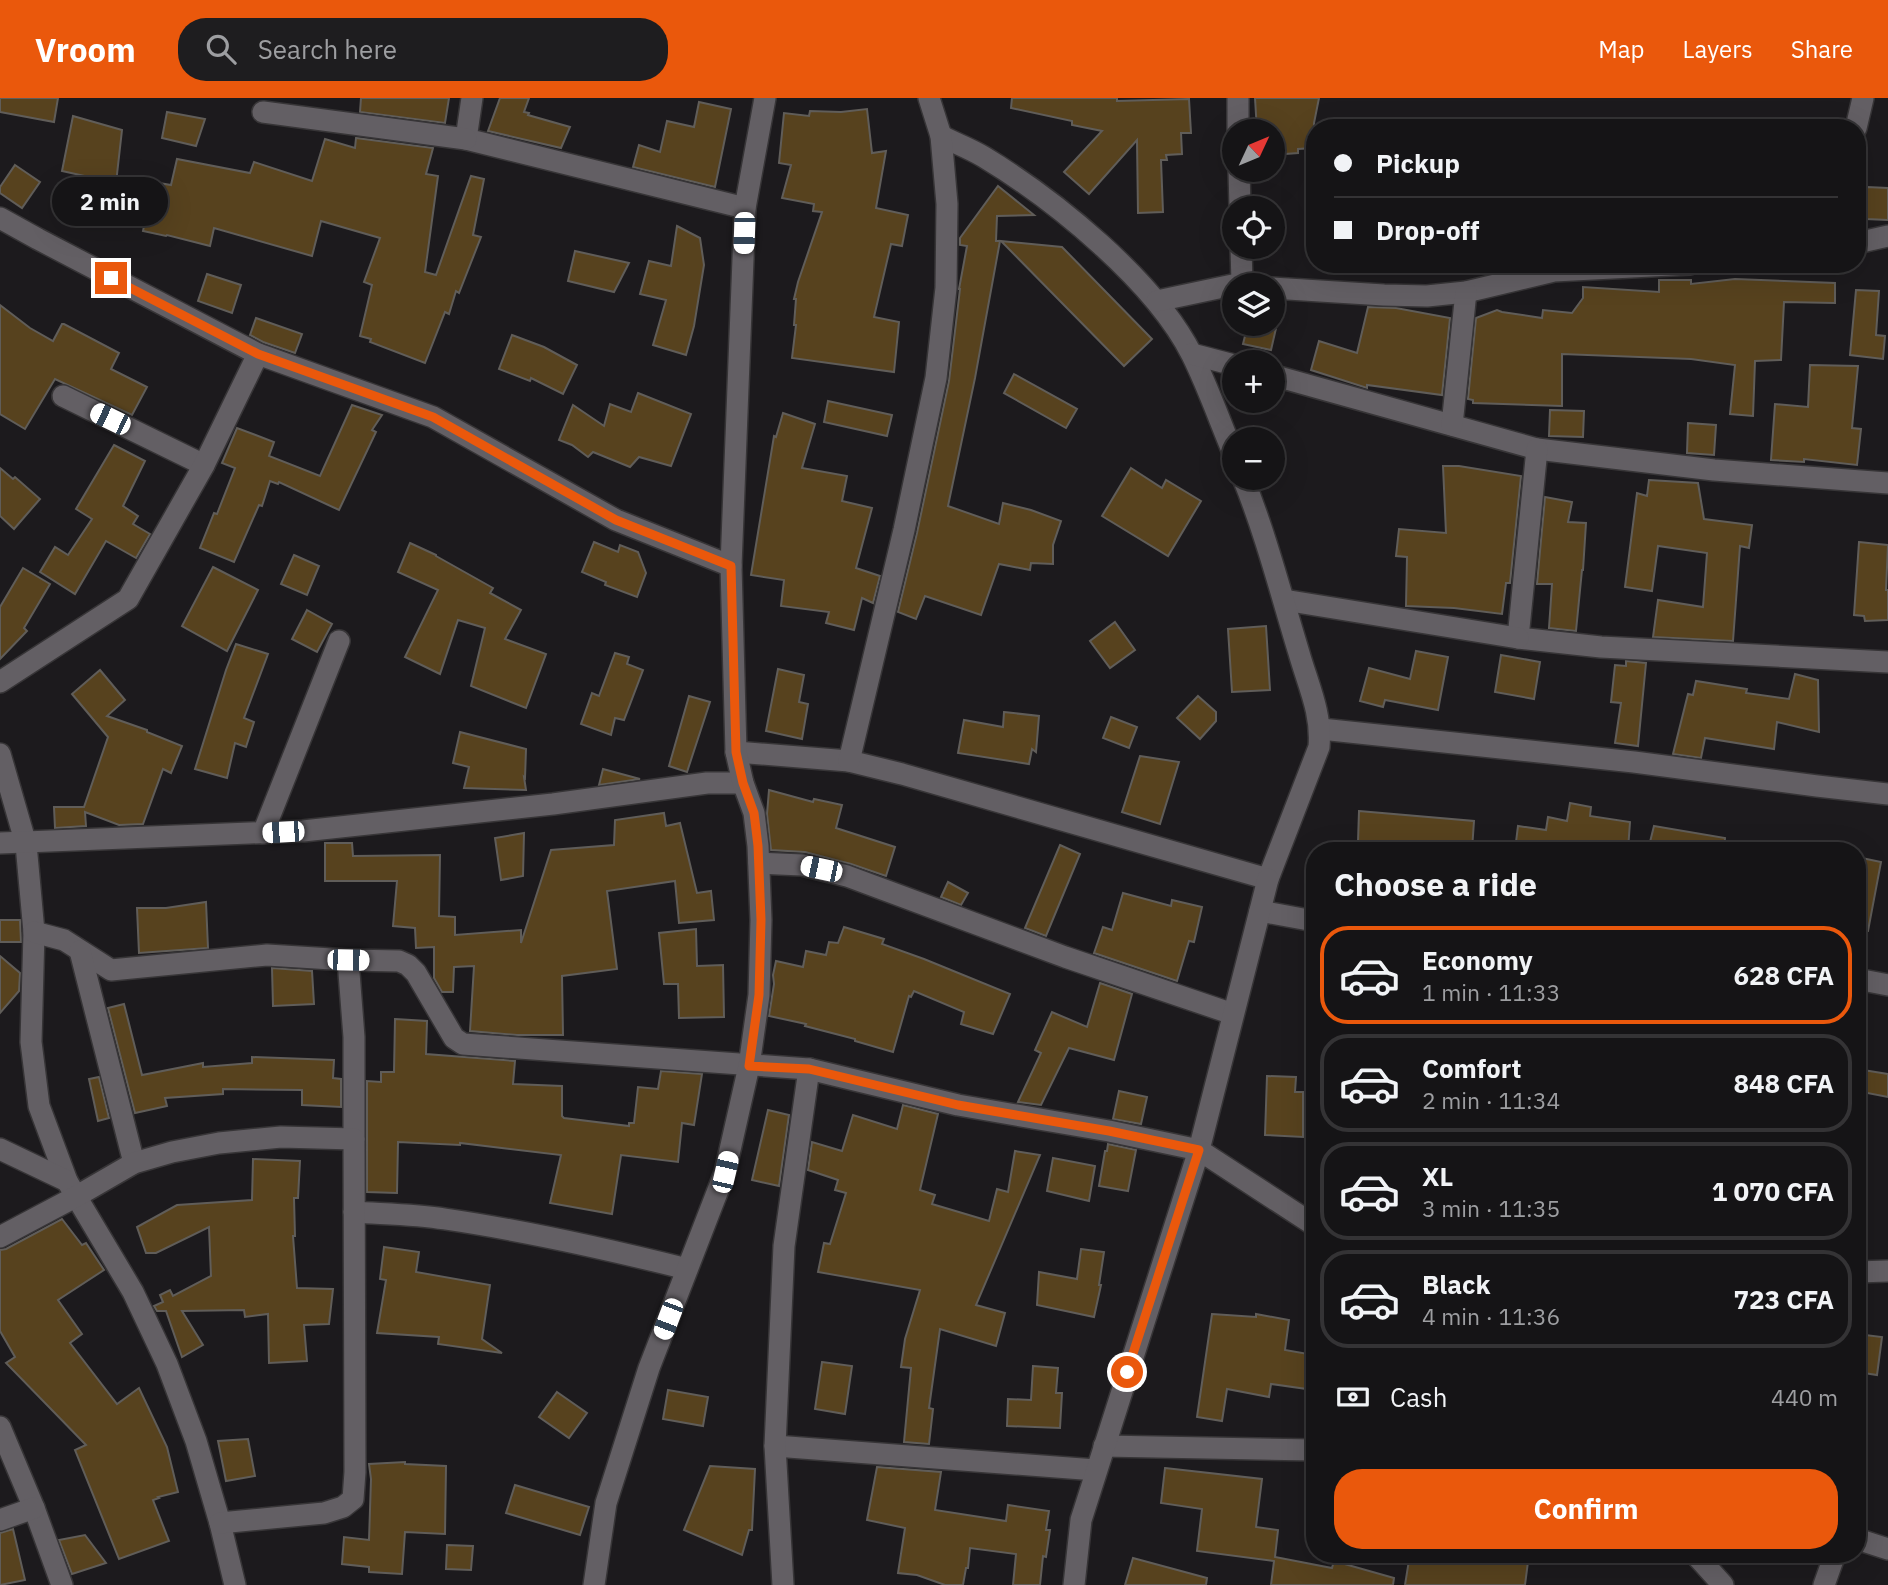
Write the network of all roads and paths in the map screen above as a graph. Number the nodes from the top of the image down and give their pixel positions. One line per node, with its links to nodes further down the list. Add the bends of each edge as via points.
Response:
1 (472, 98): 10 (street)
2 (765, 98): 11 (street)
3 (929, 98): 9 (street)
4 (1238, 98): 7 (street)
5 (1863, 98): 8 (street)
6 (263, 112): 10 (street)
7 (1238, 119)
8 (1858, 119)
9 (941, 136): 19 (street, via 1018,179 1079,226); 40 (street, via 947,204 946,288 936,378)
10 (466, 139): 11 (street)
11 (745, 208): 31 (street)
12 (0, 218): 20 (street)
13 (1888, 236): 14 (street)
14 (1866, 241)
15 (1546, 273): 18 (street)
16 (1222, 289): 19 (street)
17 (1285, 289): 18 (street, via 1427,296)
18 (1466, 292): 25 (street)
19 (1157, 301): 21 (street)
20 (258, 354): 28 (street); 31 (street, via 433,417 616,520)
21 (1192, 354): 22 (street); 26 (street)
22 (1222, 362)
23 (1285, 379): 25 (street)
24 (64, 396): 28 (street)
25 (1452, 425): 27 (street)
26 (1222, 427)
27 (1537, 449): 29 (street, via 1714,470); 33 (street)
28 (204, 465): 36 (street, via 128,599)
29 (1888, 483)
30 (1247, 490): 32 (street)
31 (731, 566): 38 (street)
32 (1284, 600): 33 (street); 37 (street)
33 (1518, 638): 35 (street, via 1601,647)
34 (339, 641): 43 (street)
35 (1888, 662)
36 (0, 682)
37 (1321, 729): 42 (street); 47 (street, via 1319,747)
38 (736, 752): 40 (street); 41 (street)
39 (0, 754): 45 (street)
40 (849, 761): 47 (street)
41 (743, 783): 43 (street, via 707,783 553,804); 46 (street, via 754,813)
42 (1888, 794)
43 (263, 833): 45 (street)
44 (0, 844): 45 (street)
45 (26, 844): 50 (street)
46 (759, 863): 55 (street, via 802,865 847,876); 56 (street, via 759,995)
47 (1268, 879): 48 (street)
48 (1259, 911): 49 (street); 55 (street)
49 (1306, 920)
50 (34, 932): 51 (street, via 64,940); 62 (street, via 31,1042 39,1106)
51 (80, 951): 52 (street, via 111,970 267,955); 61 (street)
52 (348, 960): 56 (street, via 408,965 454,1038 463,1044); 58 (street)
53 (1866, 981): 54 (street)
54 (1888, 985)
55 (1233, 1014): 60 (street)
56 (749, 1066): 57 (street); 66 (street, via 725,1172)
57 (809, 1069): 60 (street, via 958,1105); 70 (street, via 784,1246)
58 (354, 1139): 61 (street, via 281,1137 232,1142); 63 (street)
59 (0, 1149): 62 (street)
60 (1199, 1150): 64 (street); 71 (street)
61 (134, 1163): 62 (street)
62 (72, 1188): 65 (street); 76 (street, via 133,1292 167,1364 197,1441)
63 (354, 1212): 66 (street, via 442,1218); 76 (street, via 353,1499 324,1513)
64 (1306, 1220)
65 (0, 1237)
66 (687, 1269): 83 (street, via 649,1368 606,1503)
67 (1888, 1271): 68 (street)
68 (1866, 1272)
69 (0, 1427): 74 (street)
70 (775, 1446): 73 (street); 84 (street)
71 (1104, 1446): 72 (street); 73 (street)
72 (1306, 1450)
73 (1096, 1470): 85 (street, via 1081,1520)
74 (34, 1508): 75 (street); 81 (street)
75 (0, 1520)
76 (220, 1523): 82 (street)
77 (1866, 1542): 78 (street)
78 (1888, 1549)
79 (1703, 1563): 86 (street)
80 (1832, 1563): 87 (street)
81 (62, 1585)
82 (235, 1585)
83 (594, 1585)
84 (783, 1585)
85 (1073, 1585)
86 (1723, 1585)
87 (1824, 1585)

